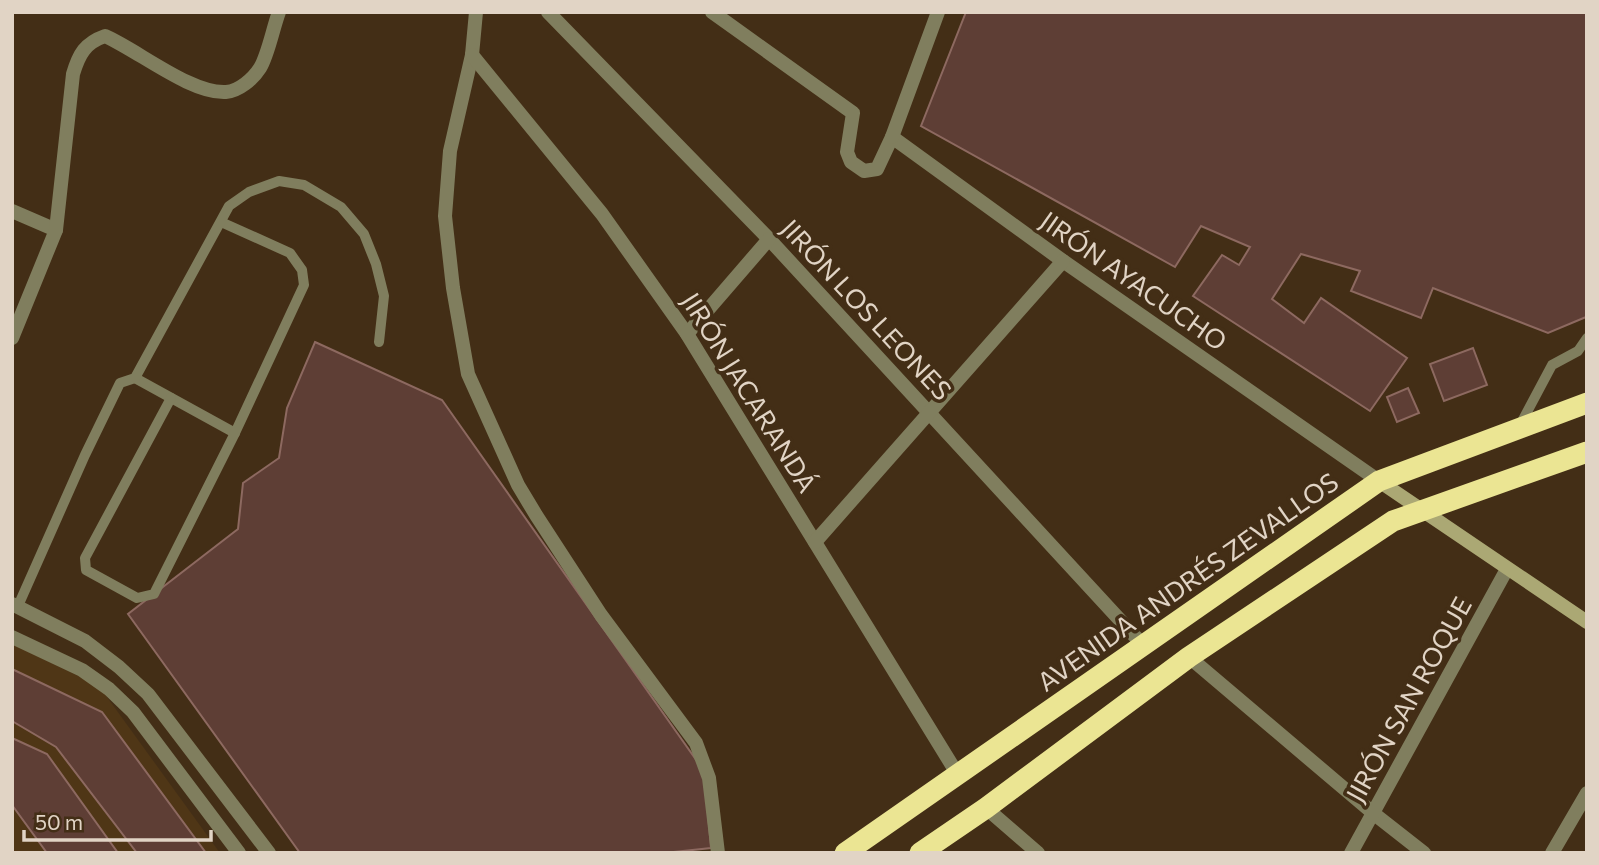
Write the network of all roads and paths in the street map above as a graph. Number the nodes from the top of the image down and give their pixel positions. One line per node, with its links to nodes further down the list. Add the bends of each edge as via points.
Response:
1 (278, 12): 10 (street, via 260,68 243,86 228,92 209,91 188,82 105,36 91,41 80,53 73,74)
2 (476, 12): 6 (street)
3 (548, 12): 11 (street, JIRÓN LOS LEONES)
4 (712, 12): 7 (street, via 853,113 847,152 851,163 864,171 877,169)
5 (938, 12): 7 (street)
6 (472, 55): 13 (street, JIRÓN JACARANDÁ, via 602,214); 39 (street, via 450,151 445,216 468,374 530,505 601,615 696,743 709,779)
7 (892, 137): 12 (street, JIRÓN AYACUCHO)
8 (12, 211): 10 (street)
9 (221, 222): 16 (lane, via 229,206 249,191 279,181 304,185 341,207 364,234 376,264 384,296); 17 (lane); 22 (lane, via 290,253 302,270 303,285)
10 (56, 230): 14 (street)
11 (769, 239): 13 (street); 20 (street, JIRÓN LOS LEONES)
12 (1063, 261): 20 (street); 24 (street, JIRÓN AYACUCHO)
13 (687, 334): 26 (street, JIRÓN JACARANDÁ)
14 (12, 338)
15 (1587, 338): 21 (lane, via 1578,351 1552,365)
16 (379, 342)
17 (135, 378): 18 (lane); 28 (lane, via 120,383)
18 (171, 398): 22 (lane); 22 (lane, via 85,558 86,570 137,598 154,593)
19 (1587, 403): 21 (highway, AVENIDA ANDRÉS ZEVALLOS)
20 (929, 411): 26 (street); 31 (street, JIRÓN LOS LEONES)
21 (1518, 428): 24 (highway, AVENIDA ANDRÉS ZEVALLOS)
22 (235, 433)
23 (1587, 452): 25 (highway)
24 (1379, 481): 25 (street, JIRÓN AYACUCHO); 31 (highway, AVENIDA ANDRÉS ZEVALLOS)
25 (1419, 510): 27 (street, JIRÓN AYACUCHO); 32 (highway, via 1393,521)
26 (815, 542): 33 (street, JIRÓN JACARANDÁ)
27 (1507, 569): 29 (street, JIRÓN AYACUCHO); 36 (street, JIRÓN SAN ROQUE)
28 (15, 605): 38 (street, via 85,641 148,694)
29 (1587, 622)
30 (12, 637): 37 (street, via 82,670 109,689 133,712)
31 (1143, 645): 33 (highway, AVENIDA ANDRÉS ZEVALLOS)
32 (1189, 657): 35 (highway); 36 (street)
33 (958, 775): 40 (highway, AVENIDA ANDRÉS ZEVALLOS)
34 (1587, 793): 45 (street)
35 (986, 808): 41 (highway); 42 (street)
36 (1373, 813): 43 (street, JIRÓN SAN ROQUE); 44 (street)
37 (239, 853)
38 (269, 853)
39 (718, 853)
40 (845, 853)
41 (919, 853)
42 (1038, 853)
43 (1351, 853)
44 (1424, 853)
45 (1552, 853)

